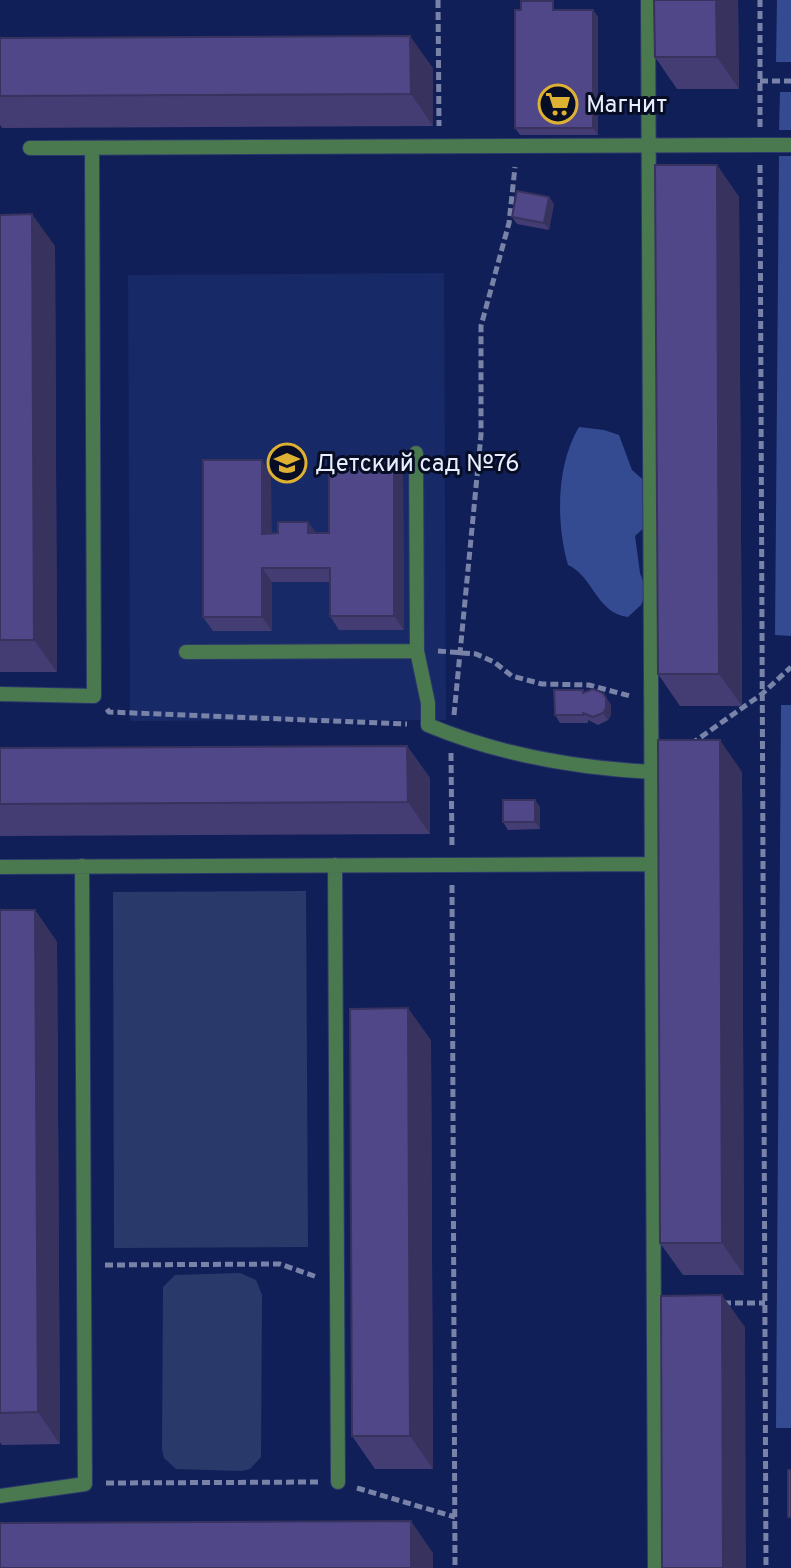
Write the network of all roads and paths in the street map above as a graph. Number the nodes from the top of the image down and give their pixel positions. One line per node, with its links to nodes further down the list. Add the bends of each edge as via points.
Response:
1 (438, 0): 10 (path)
2 (648, 0): 9 (lane)
3 (760, 0): 4 (path)
4 (760, 81): 5 (path); 6 (path)
5 (791, 81)
6 (760, 145): 7 (lane); 9 (lane); 19 (path)
7 (791, 145)
8 (517, 146): 9 (lane); 10 (lane); 15 (path, via 509,223 481,326 481,435)
9 (649, 146): 21 (lane)
10 (439, 147): 12 (lane)
11 (30, 148): 12 (lane)
12 (92, 148): 20 (lane)
13 (416, 453): 14 (lane)
14 (417, 651): 15 (path); 16 (lane); 22 (lane)
15 (461, 651): 21 (path, via 494,662 512,676 625,693); 23 (path)
16 (186, 652)
17 (791, 667): 19 (path)
18 (0, 694): 20 (lane)
19 (762, 694): 24 (path); 34 (path)
20 (94, 696): 22 (path, via 109,712)
21 (651, 709): 25 (lane)
22 (428, 725): 23 (lane)
23 (451, 735): 25 (lane, via 605,770); 28 (path)
24 (688, 746)
25 (652, 772): 26 (lane)
26 (652, 864): 28 (lane); 40 (lane)
27 (335, 865): 28 (lane); 29 (lane); 32 (lane)
28 (452, 865): 38 (path)
29 (82, 866): 30 (lane); 31 (lane)
30 (0, 867)
31 (84, 1265): 32 (path, via 280,1264); 36 (lane)
32 (337, 1284): 35 (lane)
33 (717, 1303): 34 (path)
34 (765, 1303): 41 (path)
35 (338, 1482): 36 (path); 38 (path)
36 (85, 1484): 37 (lane)
37 (0, 1496)
38 (455, 1517): 39 (path)
39 (455, 1568)
40 (655, 1568)
41 (766, 1568)

